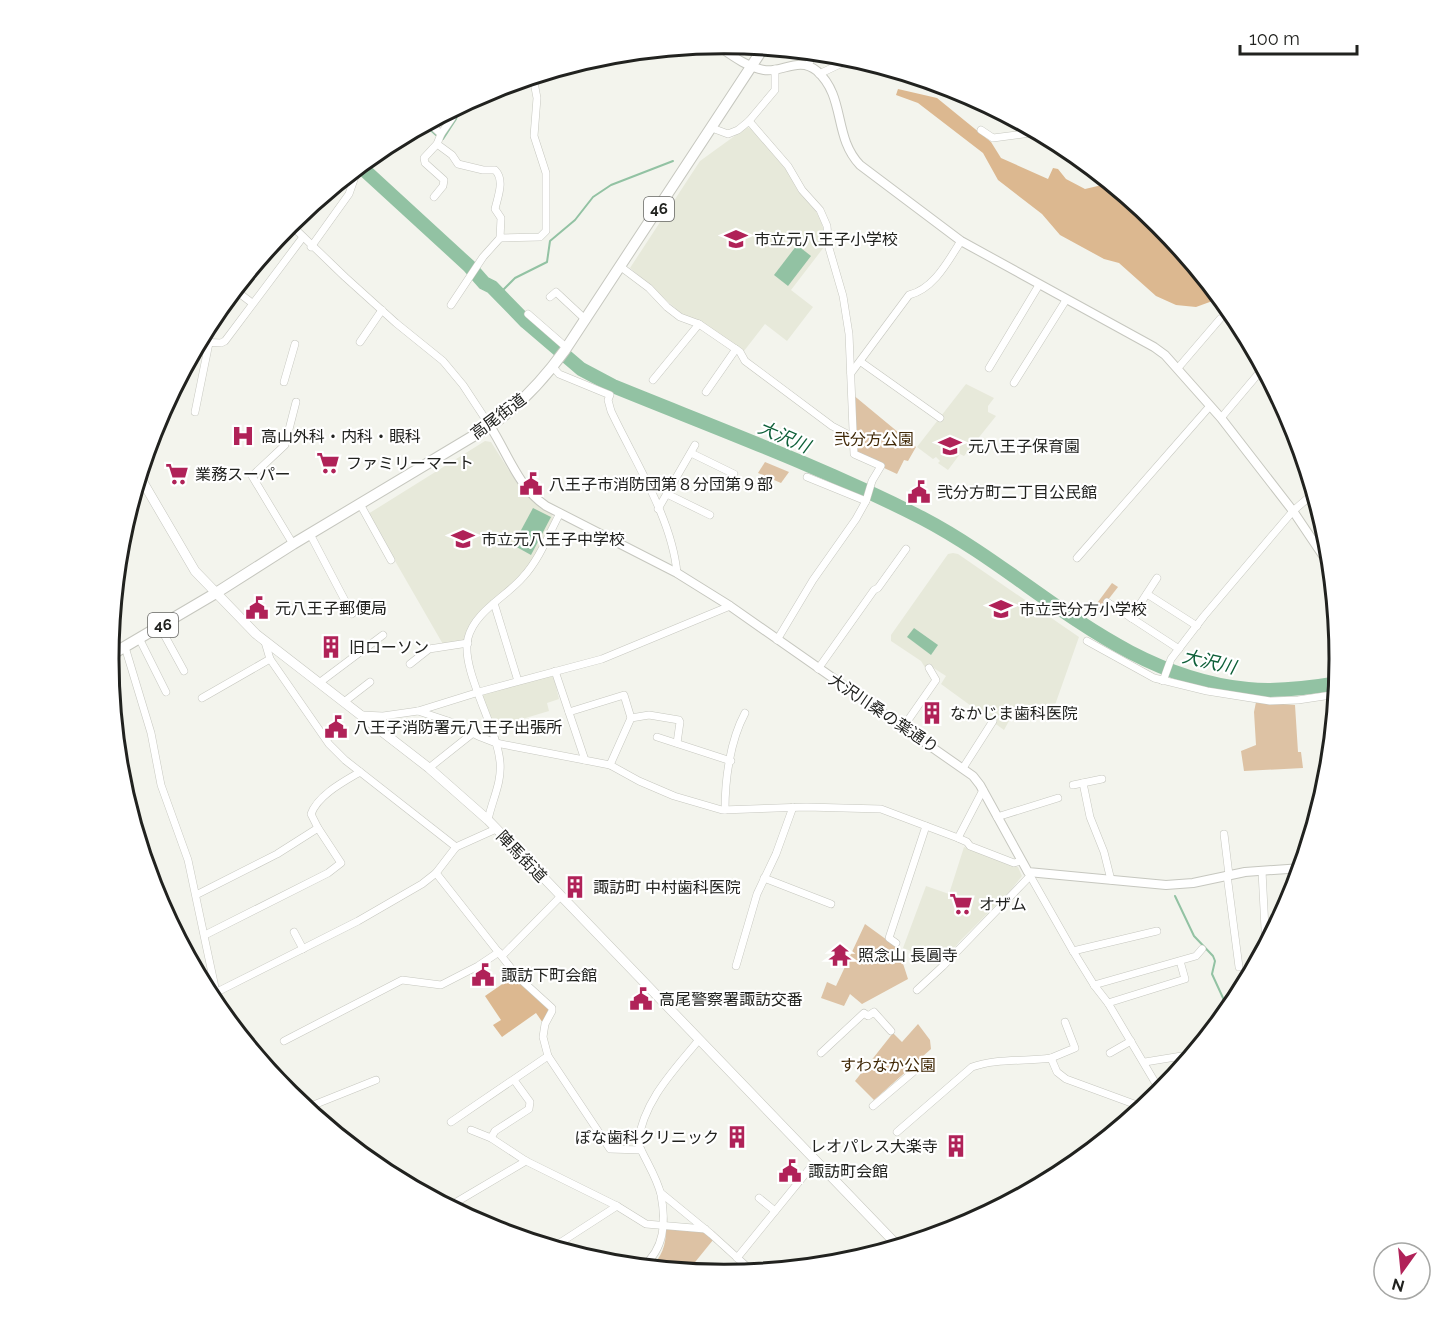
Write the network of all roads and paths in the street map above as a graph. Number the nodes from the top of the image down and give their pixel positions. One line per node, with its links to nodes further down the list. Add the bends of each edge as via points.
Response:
1 (730, 54): 5 (street)
2 (759, 55): 5 (main road, 高尾街道 / 46)
3 (810, 60): 6 (street)
4 (838, 65): 8 (street)
5 (751, 66): 7 (street); 13 (main road, 高尾街道 / 46)
6 (808, 66): 7 (street); 8 (street)
7 (776, 69): 11 (street, via 775,90)
8 (819, 74): 23 (street, via 834,95 845,144 852,156)
9 (534, 85): 22 (street, via 534,136 546,173 546,231 540,237)
10 (451, 119): 15 (street)
11 (749, 121): 13 (street, via 728,134); 47 (street, via 788,166 827,226 843,296)
12 (435, 128): 15 (street)
13 (712, 128): 25 (main road, 高尾街道 / 46)
14 (981, 130): 16 (street, via 993,138)
15 (441, 134): 17 (street)
16 (1026, 134)
17 (437, 144): 19 (street, via 424,158 444,180); 22 (street, via 458,164 499,174 495,209 501,218)
18 (354, 180): 24 (street)
19 (434, 197)
20 (297, 231): 21 (street)
21 (303, 237): 24 (street); 30 (street)
22 (500, 238): 31 (street)
23 (961, 241): 26 (street); 43 (street, via 942,270 920,292 909,295)
24 (311, 247): 32 (street)
25 (621, 267): 35 (main road, 高尾街道 / 46); 36 (street, via 680,317)
26 (1039, 285): 29 (street); 45 (street)
27 (242, 295): 30 (street)
28 (550, 297): 35 (street, via 556,292)
29 (1066, 300): 46 (street, via 1154,347); 51 (street)
30 (252, 303): 38 (street, via 225,341)
31 (451, 305)
32 (382, 310): 37 (street); 58 (street, via 443,361)
33 (528, 314): 41 (street)
34 (1220, 319): 46 (street)
35 (586, 320): 41 (main road, 高尾街道 / 46)
36 (699, 324): 42 (street); 49 (street)
37 (360, 342)
38 (209, 343)
39 (296, 344): 50 (street)
40 (209, 345): 55 (street)
41 (566, 349): 44 (main road, 高尾街道 / 46)
42 (736, 349): 52 (street); 59 (street, via 753,368)
43 (861, 362): 47 (street); 56 (street)
44 (555, 364): 58 (main road, 高尾街道 / 46); 69 (street, via 559,374 610,395 611,411)
45 (989, 368)
46 (1178, 368): 54 (street)
47 (851, 373): 59 (street)
48 (1258, 374): 57 (street)
49 (653, 380)
50 (284, 382)
51 (1014, 383)
52 (706, 392)
53 (297, 402): 74 (street, via 285,445 252,476)
54 (1210, 406): 57 (street); 77 (street)
55 (195, 412)
56 (940, 417)
57 (1221, 418): 70 (street)
58 (490, 426): 68 (main road, 高尾街道 / 46); 71 (street, 大沢川桑の葉通り, via 525,487)
59 (853, 437): 67 (street, via 855,454 881,466)
60 (695, 445): 61 (street)
61 (691, 453): 62 (street); 65 (street)
62 (734, 474)
63 (807, 477): 67 (street)
64 (145, 486): 81 (main road, 陣馬街道, via 195,571)
65 (667, 494): 69 (street); 72 (street)
66 (1308, 498): 70 (street)
67 (866, 500): 92 (street)
68 (360, 504): 73 (main road, 高尾街道 / 46); 78 (street)
69 (658, 509): 79 (street, via 675,557)
70 (1293, 511): 76 (street); 88 (street)
71 (560, 513): 79 (street, 大沢川桑の葉通り); 84 (street, via 524,577)
72 (710, 515)
73 (310, 534): 74 (main road, 高尾街道 / 46); 86 (street)
74 (293, 544): 81 (main road, 高尾街道 / 46)
75 (906, 549): 102 (street)
76 (1321, 552)
77 (1077, 558)
78 (391, 560)
79 (676, 573): 85 (street, 大沢川桑の葉通り)
80 (1157, 578): 82 (street)
81 (216, 593): 89 (main road, 高尾街道 / 46); 94 (main road, 陣馬街道)
82 (1147, 594): 87 (street); 88 (street)
83 (1107, 602): 87 (street)
84 (494, 603): 95 (street, via 473,627); 106 (street)
85 (730, 606): 92 (street, 大沢川桑の葉通り); 104 (street, via 602,659)
86 (352, 614)
87 (1131, 618): 98 (street)
88 (1197, 626): 98 (street)
89 (160, 627): 91 (main road, 高尾街道 / 46); 103 (street)
90 (382, 635): 108 (street)
91 (139, 638): 96 (main road, 高尾街道 / 46); 109 (street)
92 (777, 640): 102 (street, 大沢川桑の葉通り)
93 (1087, 641): 105 (street, via 1154,678)
94 (265, 642): 99 (street); 108 (main road, 陣馬街道)
95 (468, 643): 100 (street, via 429,649); 110 (street)
96 (125, 646): 97 (main road, 高尾街道 / 46); 154 (street, via 151,733 161,785)
97 (120, 649)
98 (1179, 649): 105 (street)
99 (270, 659): 112 (street); 130 (street, via 329,744)
100 (410, 664)
101 (929, 668): 120 (street, via 936,680)
102 (818, 669): 120 (street, 大沢川桑の葉通り)
103 (184, 671)
104 (555, 671): 106 (street); 115 (street)
105 (1164, 679): 111 (street, via 1207,691 1270,701)
106 (518, 681): 110 (street)
107 (370, 682): 113 (street)
108 (319, 683): 113 (main road, 陣馬街道)
109 (166, 692)
110 (478, 692): 114 (street); 123 (street)
111 (1329, 695)
112 (202, 698)
113 (344, 702): 117 (main road, 陣馬街道)
114 (418, 711): 117 (street); 121 (street)
115 (569, 712): 118 (street, via 624,695); 125 (street)
116 (745, 713): 126 (street, via 737,728)
117 (362, 715): 128 (main road, 陣馬街道)
118 (631, 718): 124 (street, via 649,715 679,720); 127 (street)
119 (993, 721): 129 (street)
120 (904, 726): 129 (street, 大沢川桑の葉通り)
121 (473, 734): 123 (street); 128 (street)
122 (657, 737): 124 (street)
123 (496, 743): 125 (street); 139 (street, via 500,784)
124 (677, 743): 126 (street)
125 (585, 760): 127 (street)
126 (731, 761): 137 (street)
127 (610, 765): 137 (street, via 674,796)
128 (429, 768): 139 (main road, 陣馬街道)
129 (963, 768): 134 (street, 大沢川桑の葉通り)
130 (360, 772): 141 (street, via 336,786 313,807 311,814); 145 (street)
131 (1102, 779): 132 (street)
132 (1083, 783): 133 (street); 153 (street)
133 (1073, 785)
134 (983, 790): 138 (street, 大沢川桑の葉通り); 144 (street)
135 (1058, 798): 138 (street)
136 (793, 807): 137 (street); 140 (street, via 881,809); 152 (street)
137 (725, 810)
138 (997, 817): 146 (street, 大沢川桑の葉通り)
139 (488, 820): 142 (main road, 陣馬街道)
140 (926, 826): 144 (street); 161 (street, via 889,938)
141 (318, 828): 154 (street, via 277,854); 160 (street, via 341,863)
142 (496, 829): 145 (street); 155 (main road, 陣馬街道)
143 (1224, 834): 151 (street)
144 (958, 838): 146 (street, via 1014,863)
145 (456, 847): 149 (street)
146 (1021, 861): 150 (street, 大沢川桑の葉通り)
147 (1292, 869): 148 (street)
148 (1262, 871): 151 (street); 159 (street)
149 (436, 873): 162 (street, via 423,884); 165 (street)
150 (1029, 874): 153 (street); 164 (street); 171 (street)
151 (1228, 875): 153 (street, via 1166,885); 168 (street, via 1238,921)
152 (764, 878): 156 (street); 167 (street)
153 (1111, 880)
154 (196, 895): 160 (street)
155 (561, 896): 165 (street); 177 (main road, 陣馬街道)
156 (831, 904)
157 (1157, 931): 164 (street)
158 (294, 932): 162 (street)
159 (1265, 932)
160 (205, 934): 170 (street)
161 (896, 943)
162 (303, 949): 172 (street)
163 (1202, 949): 166 (street, via 1196,956)
164 (1073, 951): 169 (street)
165 (500, 954): 176 (street, via 441,985 402,981); 181 (street, via 552,1008 543,1037)
166 (1180, 961): 169 (street); 173 (street, via 1185,979)
167 (736, 966)
168 (1240, 967)
169 (1094, 985): 173 (street)
170 (216, 986)
171 (917, 990)
172 (219, 991)
173 (1108, 1003): 178 (street)
174 (1065, 1022): 183 (street, via 1075,1048)
175 (891, 1031): 179 (street, via 874,1012 868,1016 864,1013)
176 (284, 1041)
177 (698, 1041): 196 (street, via 654,1098 639,1134); 198 (main road, 陣馬街道)
178 (1131, 1041): 180 (street); 185 (street)
179 (821, 1053)
180 (1110, 1053)
181 (548, 1056): 187 (street); 196 (street, via 610,1149)
182 (1183, 1056): 185 (street)
183 (1051, 1058): 189 (street, via 1057,1072 1066,1079); 194 (street, via 972,1067)
184 (925, 1062): 191 (street)
185 (1145, 1062): 188 (street)
186 (376, 1080): 190 (street)
187 (514, 1080): 192 (street); 195 (street, via 530,1102 529,1109 495,1131)
188 (1157, 1084)
189 (1135, 1104)
190 (315, 1105)
191 (873, 1106)
192 (451, 1122)
193 (471, 1130): 195 (street)
194 (897, 1132)
195 (491, 1138): 197 (street)
196 (641, 1150): 199 (street)
197 (526, 1161): 201 (street); 202 (street)
198 (815, 1162): 203 (street); 206 (main road, 陣馬街道)
199 (661, 1193): 204 (street); 205 (street)
200 (759, 1198): 203 (street)
201 (456, 1202)
202 (617, 1206): 204 (street, via 646,1224); 207 (street)
203 (775, 1211): 208 (street)
204 (663, 1225): 205 (street); 209 (street, via 659,1250)
205 (705, 1229): 208 (street)
206 (893, 1241)
207 (561, 1242)
208 (737, 1258): 210 (street)
209 (651, 1261)
210 (744, 1265)

